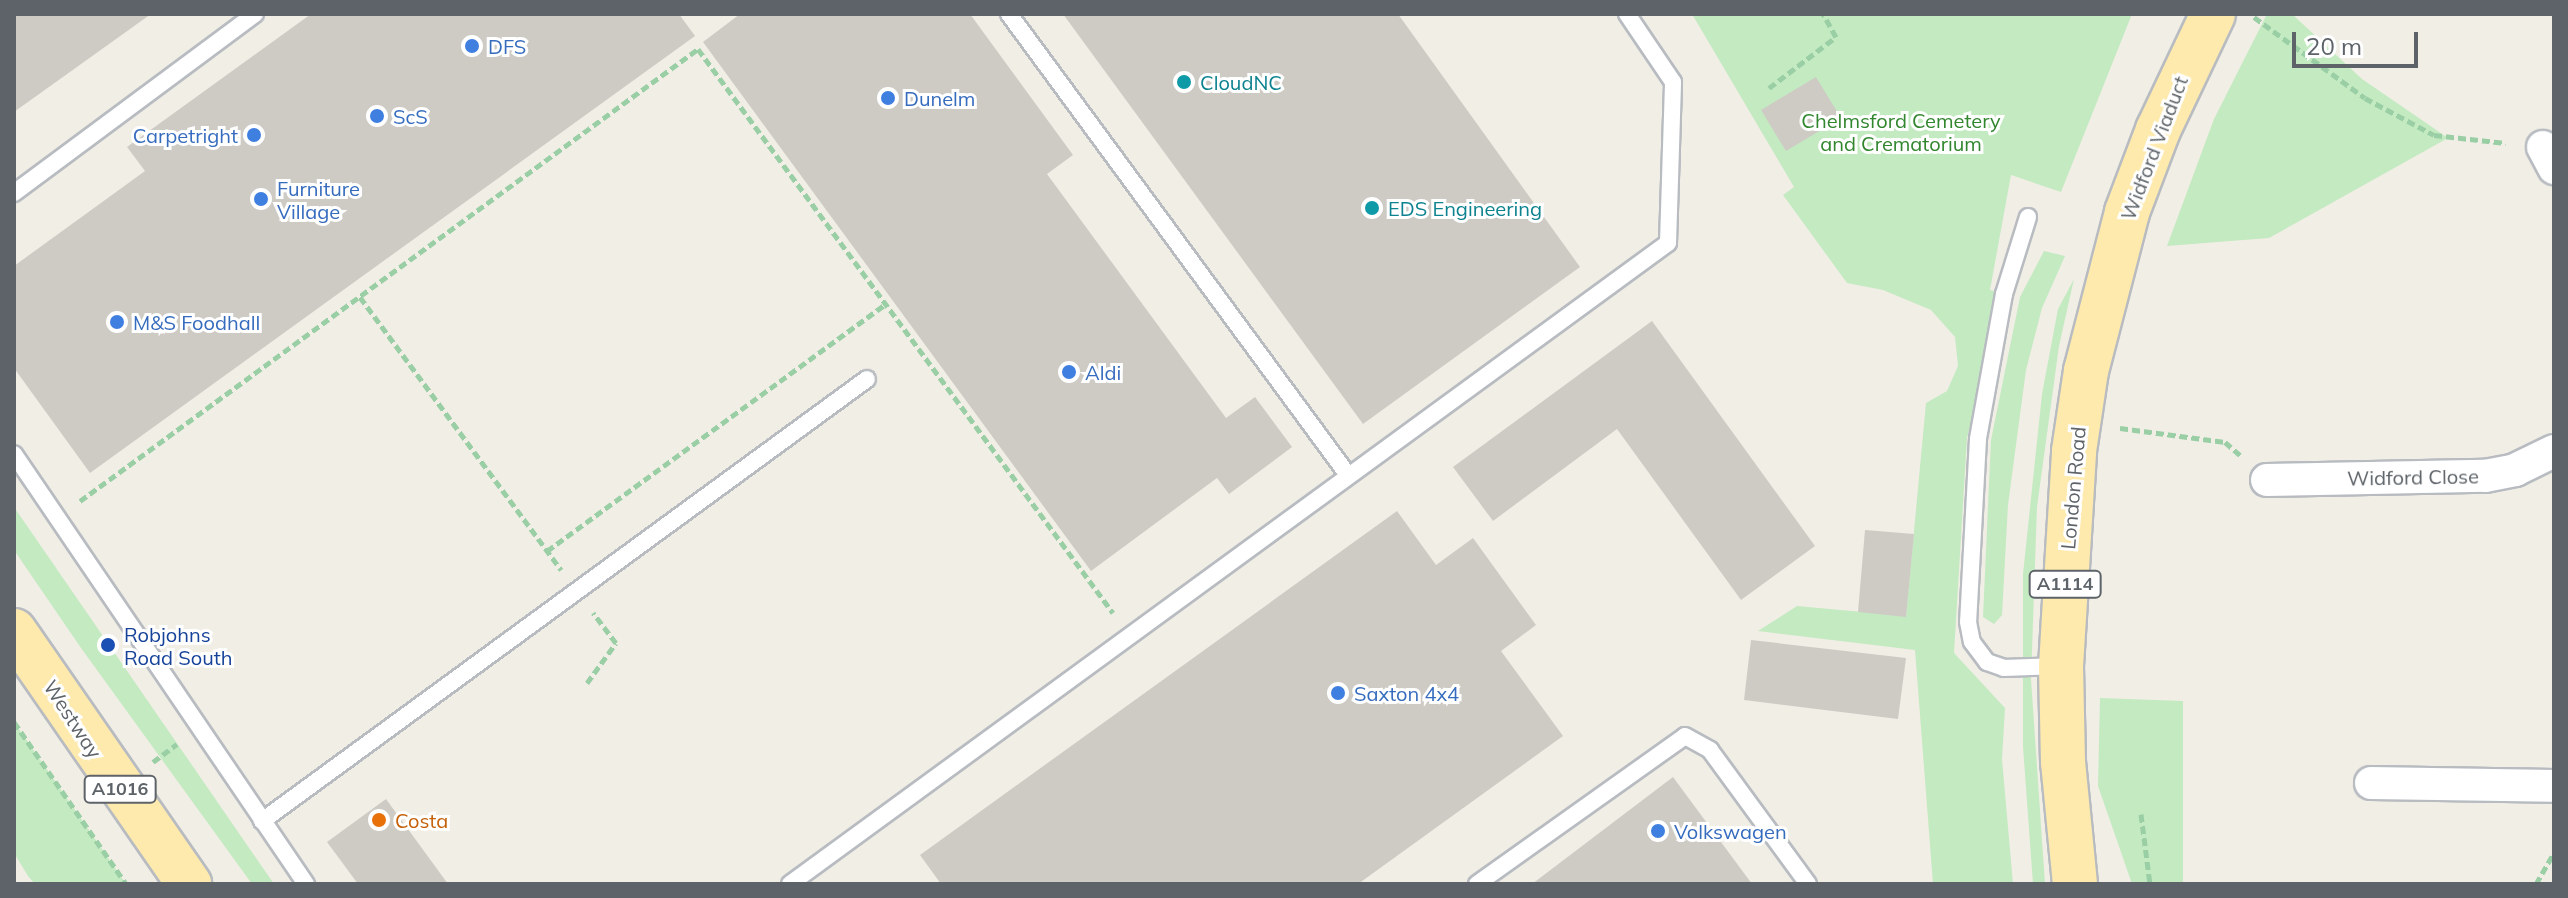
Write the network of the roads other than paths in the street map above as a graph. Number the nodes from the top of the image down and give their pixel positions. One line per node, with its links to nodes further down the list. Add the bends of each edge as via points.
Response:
1 (255, 14): 5 (lane)
2 (1009, 14): 11 (lane)
3 (1627, 14): 11 (lane, via 1673,82 1668,243)
4 (2234, 15): 7 (main road, Widford Viaduct / A1114, via 2158,130)
5 (14, 193)
6 (2028, 217): 14 (lane, via 2004,294 1978,439 1968,622 1972,642 1987,662 2004,668)
7 (2105, 286): 14 (main road, London Road / A1114, via 2078,425)
8 (867, 379): 17 (lane)
9 (2554, 451): 12 (street, Widford Close, via 2515,470 2485,476)
10 (14, 454): 17 (lane)
11 (1348, 475): 20 (lane)
12 (2267, 480)
13 (14, 631): 18 (main road, Westway / A1016)
14 (2061, 666): 23 (main road, London Road / A1114, via 2063,762)
15 (2371, 783): 16 (street)
16 (2554, 786)
17 (262, 821): 19 (lane)
18 (189, 884)
19 (306, 884)
20 (790, 884)
21 (1477, 884): 22 (lane, via 1685,736 1710,750)
22 (1808, 884)
23 (2075, 884)

